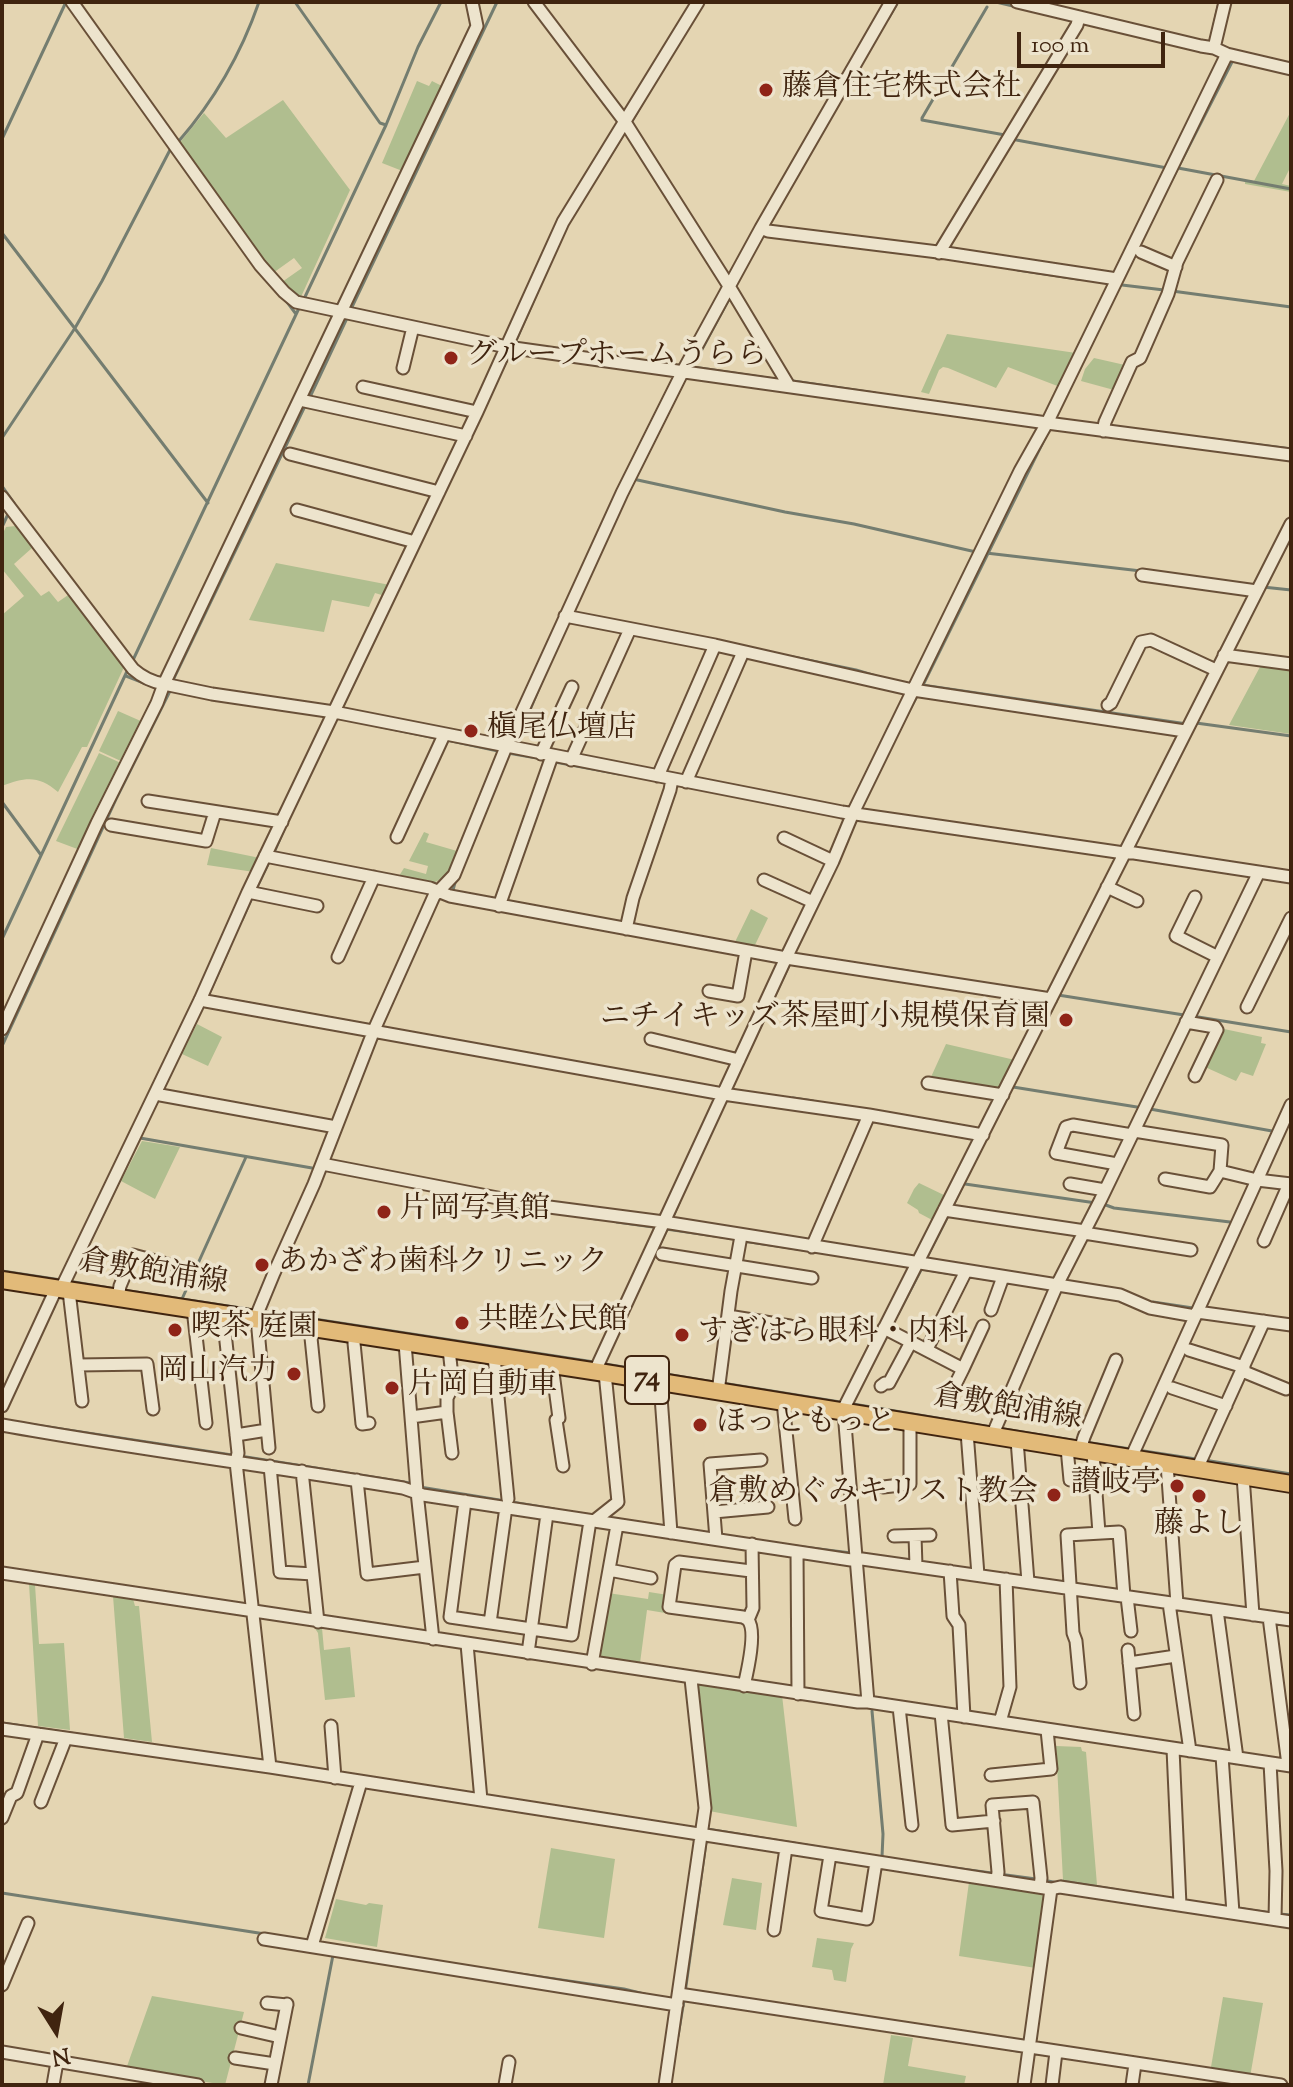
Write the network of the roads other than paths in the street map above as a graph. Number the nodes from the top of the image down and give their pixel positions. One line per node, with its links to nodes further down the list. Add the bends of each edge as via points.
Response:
1 (72, 2): 20 (street, via 260,265 302,304)
2 (472, 2): 20 (street, via 477,26)
3 (534, 2): 12 (street)
4 (698, 2): 12 (street)
5 (891, 2): 14 (street)
6 (1017, 2): 8 (street)
7 (1225, 2): 9 (street)
8 (1078, 21): 9 (street); 16 (street)
9 (1211, 47): 10 (street)
10 (1227, 54): 11 (street); 18 (street)
11 (1291, 69)
12 (625, 122): 19 (street); 22 (street, via 569,210)
13 (1217, 180): 17 (street)
14 (764, 229): 16 (street); 19 (street)
15 (1141, 252): 17 (street)
16 (939, 253): 18 (street)
17 (1176, 267): 30 (street, via 1140,358 1132,362)
18 (1117, 279): 29 (street)
19 (729, 286): 24 (street); 25 (street)
20 (347, 312): 21 (street); 27 (street)
21 (413, 327): 22 (street); 23 (street)
22 (511, 348): 24 (street); 28 (street)
23 (403, 368)
24 (683, 371): 25 (street); 43 (street)
25 (789, 386): 29 (street)
26 (363, 387): 28 (street)
27 (305, 401): 31 (street); 50 (street, via 166,677)
28 (477, 412): 31 (street)
29 (1047, 423): 30 (street); 52 (street)
30 (1104, 427): 33 (street)
31 (466, 436): 34 (street)
32 (290, 454): 34 (street)
33 (1291, 455)
34 (439, 492): 39 (street)
35 (5, 502): 37 (street); 50 (street, via 139,675)
36 (297, 510): 39 (street)
37 (2, 521)
38 (1291, 524): 40 (street)
39 (415, 542): 54 (street)
40 (1283, 553): 42 (street)
41 (1142, 575): 42 (street)
42 (1258, 588): 47 (street)
43 (568, 617): 44 (street); 57 (street)
44 (630, 629): 45 (street); 59 (street)
45 (715, 645): 46 (street); 60 (street)
46 (743, 652): 52 (street); 62 (street)
47 (1228, 656): 48 (street); 49 (street)
48 (1291, 664)
49 (1216, 670): 53 (street, via 1151,640 1141,642); 55 (street)
50 (166, 687): 54 (street); 96 (street)
51 (572, 687): 58 (street)
52 (913, 690): 55 (street); 65 (street)
53 (1108, 705)
54 (335, 715): 56 (street); 66 (street)
55 (1187, 726): 70 (street)
56 (443, 738): 57 (street); 68 (street)
57 (506, 747): 58 (street); 79 (street, via 454,875)
58 (548, 758): 59 (street); 83 (street)
59 (571, 760): 60 (street)
60 (658, 776): 61 (street)
61 (671, 782): 62 (street); 86 (street)
62 (686, 782): 65 (street)
63 (148, 801): 64 (street)
64 (215, 812): 66 (street); 67 (street, via 206,841)
65 (853, 813): 70 (street); 72 (street)
66 (282, 822): 71 (street)
67 (111, 825)
68 (397, 837)
69 (784, 838): 72 (street)
70 (1129, 853): 73 (street); 77 (street)
71 (269, 857): 74 (street); 78 (street)
72 (833, 861): 82 (street)
73 (1258, 875): 75 (street); 89 (street)
74 (374, 877): 79 (street); 88 (street)
75 (1291, 877)
76 (764, 880): 82 (street)
77 (1111, 889): 81 (street); 92 (street)
78 (252, 892): 84 (street); 93 (street)
79 (438, 892): 83 (street); 97 (street)
80 (1195, 897): 89 (street, via 1176,936)
81 (1137, 901)
82 (813, 902): 90 (street)
83 (500, 903): 86 (street)
84 (317, 906)
85 (1291, 918): 94 (street)
86 (627, 926): 87 (street)
87 (746, 951): 90 (street); 91 (street, via 738,996)
88 (338, 957)
89 (1218, 957): 95 (street)
90 (790, 959): 92 (street); 99 (street)
91 (709, 991)
92 (1052, 996): 104 (street)
93 (200, 1000): 97 (street); 103 (street)
94 (1247, 1007)
95 (1188, 1018): 100 (street, via 1217,1030); 109 (street)
96 (2, 1029)
97 (376, 1031): 102 (street); 107 (street)
98 (651, 1039): 99 (street)
99 (739, 1060): 102 (street)
100 (1195, 1076)
101 (928, 1083): 104 (street)
102 (726, 1093): 106 (street); 119 (street)
103 (158, 1095): 107 (street); 134 (street)
104 (1003, 1095): 108 (street)
105 (1291, 1105): 114 (street)
106 (869, 1115): 108 (street); 123 (street)
107 (336, 1127): 110 (street)
108 (984, 1131): 118 (street)
109 (1133, 1133): 111 (street); 111 (street, via 1066,1127 1056,1153); 112 (street, via 1222,1145)
110 (322, 1164): 119 (street, via 534,1205); 140 (street)
111 (1117, 1164): 117 (street)
112 (1220, 1171): 113 (street, via 1210,1187); 114 (street)
113 (1165, 1179)
114 (1257, 1180): 116 (street); 139 (street)
115 (1070, 1184): 117 (street)
116 (1290, 1184): 122 (street)
117 (1101, 1199): 120 (street)
118 (949, 1210): 120 (street); 127 (street)
119 (664, 1222): 121 (street); 160 (street)
120 (1084, 1232): 124 (street); 133 (street)
121 (740, 1239): 123 (street); 128 (street)
122 (1264, 1241)
123 (812, 1247): 127 (street)
124 (1191, 1250)
125 (662, 1254): 128 (street)
126 (167, 1264): 135 (street, via 133,1255)
127 (921, 1264): 129 (street); 147 (street)
128 (735, 1266): 130 (street); 141 (street)
129 (965, 1274): 132 (street); 152 (street)
130 (812, 1278)
131 (2, 1280): 134 (main road, 倉敷飽浦線 / 74)
132 (1002, 1280): 133 (street); 137 (street)
133 (1057, 1285): 139 (street); 181 (street)
134 (63, 1286): 135 (main road, 倉敷飽浦線 / 74); 156 (street); 169 (street)
135 (119, 1292): 136 (main road, 倉敷飽浦線 / 74)
136 (193, 1309): 138 (main road, 倉敷飽浦線 / 74); 177 (street)
137 (991, 1310)
138 (223, 1314): 140 (main road, 倉敷飽浦線 / 74); 183 (street)
139 (1196, 1314): 143 (street); 187 (street)
140 (257, 1315): 146 (main road, 倉敷飽浦線 / 74); 180 (street)
141 (728, 1316): 144 (street); 162 (street)
142 (1288, 1320): 143 (street)
143 (1264, 1321): 159 (street)
144 (790, 1326)
145 (983, 1326): 158 (street)
146 (310, 1328): 148 (main road, 倉敷飽浦線 / 74); 170 (street)
147 (887, 1329): 149 (street); 174 (street)
148 (355, 1335): 150 (main road, 倉敷飽浦線 / 74); 178 (street, via 362,1424)
149 (911, 1342): 152 (street); 163 (street)
150 (405, 1343): 151 (main road, 倉敷飽浦線 / 74); 175 (street)
151 (449, 1349): 154 (main road, 倉敷飽浦線 / 74); 173 (street, via 453,1386)
152 (927, 1349): 158 (street)
153 (1189, 1350): 159 (street)
154 (494, 1356): 157 (main road, 倉敷飽浦線 / 74); 203 (street)
155 (1116, 1360): 185 (street)
156 (78, 1365): 167 (street); 172 (street, via 147,1364)
157 (552, 1365): 160 (main road, 倉敷飽浦線 / 74); 194 (street)
158 (963, 1369): 165 (street)
159 (1243, 1369): 166 (street); 171 (street)
160 (600, 1372): 161 (main road, 倉敷飽浦線 / 74); 207 (street, via 618,1502)
161 (660, 1383): 162 (main road, 倉敷飽浦線 / 74); 210 (street)
162 (719, 1385): 168 (main road, 倉敷飽浦線 / 74)
163 (888, 1386)
164 (1172, 1388): 171 (street)
165 (953, 1389)
166 (1286, 1389)
167 (82, 1401)
168 (783, 1402): 174 (main road, 倉敷飽浦線 / 74); 208 (street)
169 (2, 1406)
170 (318, 1406)
171 (1226, 1406): 191 (street)
172 (153, 1409)
173 (447, 1412): 175 (street); 188 (street)
174 (844, 1412): 176 (main road, 倉敷飽浦線 / 74); 218 (street)
175 (414, 1416): 201 (street)
176 (910, 1422): 182 (main road, 倉敷飽浦線 / 74); 200 (street, via 910,1484)
177 (206, 1423)
178 (369, 1423)
179 (2, 1425): 189 (street)
180 (267, 1430): 183 (street); 186 (street)
181 (994, 1430): 182 (main road, 倉敷飽浦線 / 74); 184 (main road, 倉敷飽浦線 / 74)
182 (967, 1432): 224 (street)
183 (236, 1435): 189 (street)
184 (1017, 1440): 185 (main road, 倉敷飽浦線 / 74); 229 (street)
185 (1081, 1447): 187 (main road, 倉敷飽浦線 / 74); 198 (street); 211 (street)
186 (269, 1448)
187 (1133, 1452): 192 (main road, 倉敷飽浦線 / 74)
188 (452, 1453)
189 (237, 1458): 193 (street); 234 (street)
190 (761, 1460): 205 (street, via 710,1464)
191 (1200, 1463): 192 (main road, 倉敷飽浦線 / 74); 196 (main road, 倉敷飽浦線 / 74)
192 (1167, 1464): 232 (street)
193 (270, 1466): 195 (street); 226 (street, via 280,1572)
194 (563, 1466)
195 (302, 1471): 197 (street); 226 (street)
196 (1243, 1476): 199 (main road, 倉敷飽浦線 / 74); 235 (street)
197 (357, 1480): 201 (street); 220 (street, via 367,1574)
198 (1070, 1480)
199 (1291, 1484)
200 (883, 1487)
201 (417, 1492): 202 (street); 220 (street)
202 (465, 1501): 203 (street); 240 (street, via 450,1617)
203 (507, 1503): 206 (street); 240 (street)
204 (768, 1507): 205 (street)
205 (714, 1512): 213 (street)
206 (547, 1514): 207 (street); 241 (street)
207 (597, 1518): 209 (street); 241 (street, via 572,1635)
208 (795, 1519)
209 (617, 1525): 210 (street); 221 (street)
210 (671, 1529): 213 (street)
211 (1099, 1533): 230 (street, via 1067,1535); 231 (street, via 1119,1532)
212 (930, 1535): 215 (street)
213 (716, 1536): 216 (street)
214 (894, 1536): 215 (street)
215 (915, 1536): 219 (street)
216 (752, 1544): 217 (street); 222 (street)
217 (797, 1552): 218 (street); 253 (street)
218 (855, 1558): 219 (street); 254 (street)
219 (916, 1563): 223 (street)
220 (425, 1567): 243 (street)
221 (609, 1570): 227 (street); 248 (street)
222 (751, 1571): 238 (street, via 753,1608); 238 (street, via 679,1562 669,1607)
223 (950, 1571): 224 (street); 257 (street)
224 (978, 1572): 228 (street)
225 (2, 1573): 234 (street)
226 (313, 1574): 237 (street)
227 (651, 1578)
228 (1006, 1579): 229 (street); 259 (street, via 1010,1687)
229 (1028, 1579): 230 (street)
230 (1070, 1586): 231 (street); 252 (street)
231 (1125, 1594): 232 (street); 242 (street)
232 (1175, 1602): 233 (street); 247 (street)
233 (1217, 1610): 235 (street); 267 (street)
234 (253, 1612): 237 (street); 271 (street)
235 (1252, 1612): 236 (street)
236 (1269, 1617): 239 (street); 270 (street)
237 (317, 1619): 243 (street)
238 (748, 1620): 251 (street)
239 (1291, 1620)
240 (490, 1623): 241 (street)
241 (531, 1629): 245 (street)
242 (1131, 1631)
243 (433, 1636): 244 (street)
244 (467, 1644): 245 (street); 275 (street)
245 (528, 1650): 248 (street)
246 (1128, 1650): 249 (street)
247 (1176, 1656): 249 (street); 265 (street)
248 (592, 1660): 250 (street)
249 (1129, 1663): 258 (street)
250 (691, 1679): 251 (street); 280 (street, via 706,1800)
251 (745, 1682): 253 (street)
252 (1080, 1683)
253 (798, 1690): 254 (street)
254 (868, 1702): 255 (street)
255 (899, 1707): 256 (street); 279 (street)
256 (941, 1713): 257 (street); 278 (street, via 952,1825)
257 (964, 1714): 259 (street)
258 (1134, 1714)
259 (1001, 1719): 262 (street)
260 (331, 1726): 272 (street)
261 (2, 1729): 263 (street)
262 (1047, 1730): 266 (street); 273 (street, via 1051,1769)
263 (38, 1734): 264 (street); 277 (street)
264 (66, 1738): 271 (street); 276 (street)
265 (1190, 1748): 266 (street); 268 (street)
266 (1173, 1749): 286 (street)
267 (1237, 1755): 268 (street); 269 (street)
268 (1222, 1756): 287 (street)
269 (1270, 1763): 270 (street); 288 (street)
270 (1288, 1764)
271 (270, 1765): 272 (street)
272 (335, 1774): 274 (street)
273 (991, 1775)
274 (361, 1782): 275 (street); 293 (street)
275 (481, 1798): 280 (street)
276 (41, 1802)
277 (2, 1818)
278 (994, 1821): 284 (street); 285 (street, via 992,1805 1033,1802)
279 (912, 1825)
280 (703, 1831): 281 (street); 295 (street)
281 (786, 1848): 282 (street); 291 (street)
282 (830, 1855): 283 (street); 283 (street, via 821,1911 867,1919)
283 (876, 1862): 284 (street)
284 (998, 1876): 285 (street)
285 (1043, 1884): 286 (street); 299 (street)
286 (1180, 1905): 287 (street)
287 (1233, 1909): 288 (street)
288 (1275, 1916): 289 (street)
289 (1291, 1922)
290 (28, 1923): 294 (street)
291 (774, 1930)
292 (264, 1939): 293 (street)
293 (313, 1943): 295 (street)
294 (2, 1985)
295 (680, 1998): 299 (street); 311 (street)
296 (267, 2003): 298 (street, via 287,2004)
297 (241, 2028): 298 (street)
298 (280, 2037): 304 (street)
299 (1028, 2051): 301 (street); 312 (street)
300 (2, 2052): 305 (street)
301 (1056, 2055): 306 (street); 313 (street)
302 (235, 2058): 304 (street)
303 (509, 2062): 310 (street)
304 (275, 2064): 309 (street)
305 (56, 2065): 307 (street); 308 (street)
306 (1135, 2067): 314 (street); 315 (street)
307 (53, 2085)
308 (198, 2085)
309 (271, 2085)
310 (505, 2085)
311 (665, 2085)
312 (1024, 2085)
313 (1052, 2085)
314 (1132, 2085)
315 (1281, 2085)

